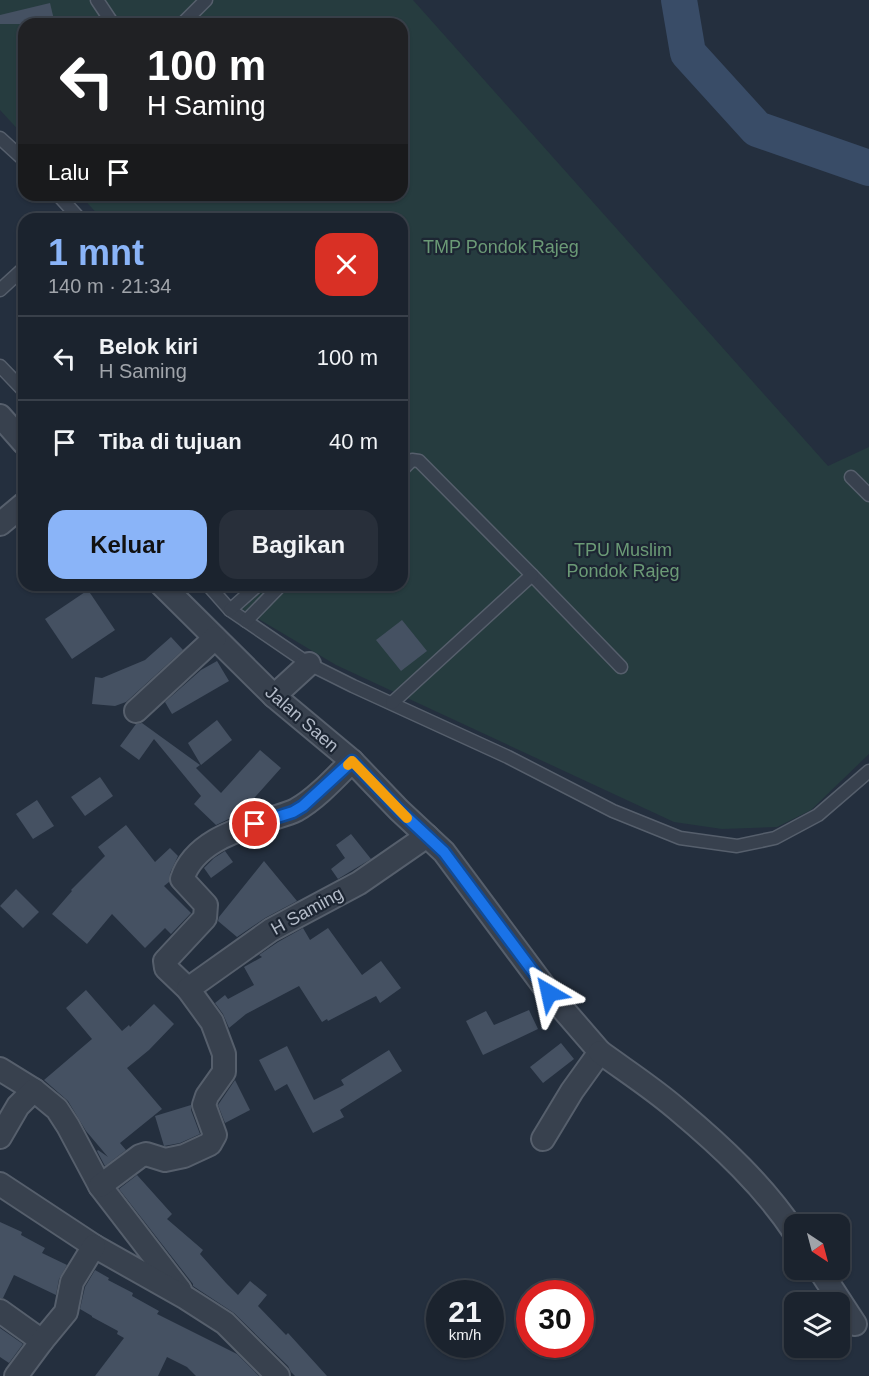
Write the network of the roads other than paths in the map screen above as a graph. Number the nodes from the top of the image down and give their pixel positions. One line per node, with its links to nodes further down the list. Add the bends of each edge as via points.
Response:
1 (97, 0): 3 (lane)
2 (206, 0): 4 (lane)
3 (109, 18)
4 (188, 18)
5 (0, 138): 6 (lane)
6 (18, 154)
7 (64, 201): 8 (lane)
8 (74, 213)
9 (18, 274): 10 (lane)
10 (0, 290)
11 (0, 366): 12 (lane)
12 (18, 385)
13 (0, 416): 14 (street)
14 (18, 436)
15 (408, 464): 20 (lane, via 419,461)
16 (851, 477): 17 (lane)
17 (869, 495)
18 (18, 509): 19 (street)
19 (0, 524)
20 (532, 575): 29 (lane); 31 (lane)
21 (168, 591): 27 (street, Jalan Saen)
22 (213, 591): 25 (lane)
23 (251, 591): 25 (lane)
24 (275, 591): 26 (lane)
25 (230, 610): 26 (lane)
26 (246, 621): 28 (lane)
27 (215, 638): 30 (street, Jalan Saen); 32 (street)
28 (307, 665): 30 (street); 31 (lane)
29 (621, 667)
30 (276, 694): 33 (street, Jalan Saen)
31 (392, 703): 34 (lane, via 613,811 680,838 717,844 737,846 775,838 818,814)
32 (136, 711)
33 (352, 761): 35 (street, Jalan Saen); 36 (street, via 303,806 212,843 185,870 182,879 206,905 205,918 165,961 165,968)
34 (869, 771)
35 (427, 836): 36 (street, H Saming, via 359,883 271,930); 37 (street, Jalan Saen, via 444,852 549,993)
36 (188, 989): 43 (street, via 212,1022 224,1054 224,1072 204,1105 215,1135 210,1144 184,1156 165,1160 140,1156)
37 (600, 1052): 41 (street); 44 (street, Jalan Saen, via 677,1109 736,1162)
38 (0, 1069): 39 (street)
39 (34, 1090): 40 (street, via 18,1106); 43 (street, via 57,1109)
40 (0, 1137)
41 (543, 1139)
42 (0, 1184): 45 (street)
43 (100, 1186): 47 (street)
44 (784, 1216)
45 (94, 1246): 47 (street); 50 (street, via 72,1282 66,1312)
46 (826, 1280): 49 (street)
47 (186, 1298): 52 (street, via 225,1323)
48 (0, 1311): 50 (street)
49 (855, 1324)
50 (42, 1341): 51 (street)
51 (16, 1376)
52 (278, 1376)

